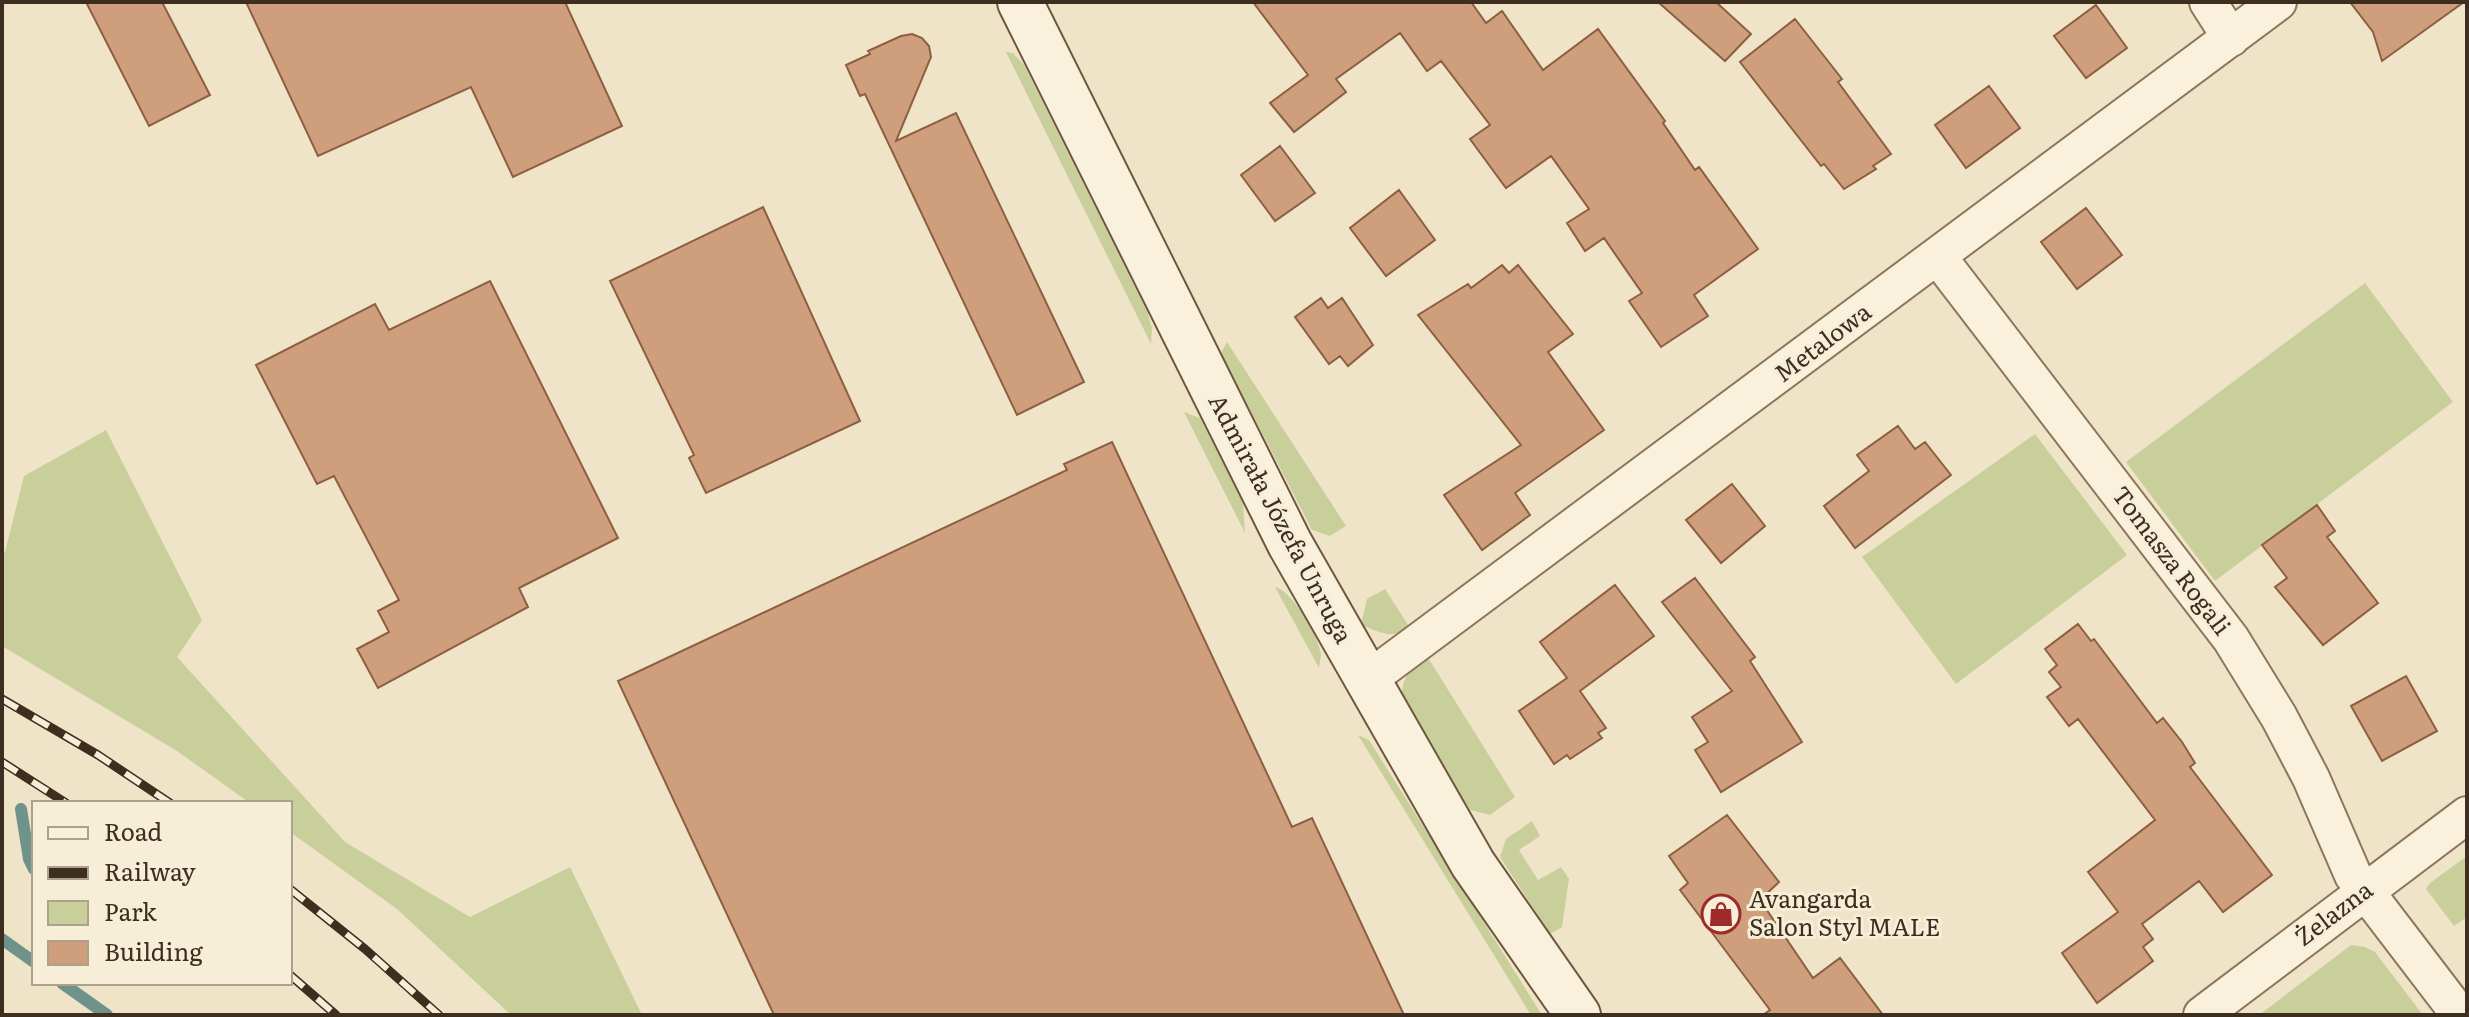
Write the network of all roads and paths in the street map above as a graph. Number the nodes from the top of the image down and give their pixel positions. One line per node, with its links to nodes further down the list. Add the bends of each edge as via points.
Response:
1 (1020, 2): 6 (street, Admirała Józefa Unruga, via 1290,544)
2 (2208, 2): 4 (street)
3 (2278, 2): 4 (street, Metalowa)
4 (2231, 38): 5 (street, Metalowa)
5 (1938, 257): 6 (street, Metalowa); 8 (street, Tomasza Rogali, via 2231,639 2279,717)
6 (1366, 681): 9 (street, Admirała Józefa Unruga, via 1473,864)
7 (2467, 815): 8 (street, Żelazna)
8 (2364, 890): 10 (street, Żelazna); 11 (street, Tomasza Rogali)
9 (1578, 1015)
10 (2202, 1015)
11 (2460, 1015)

